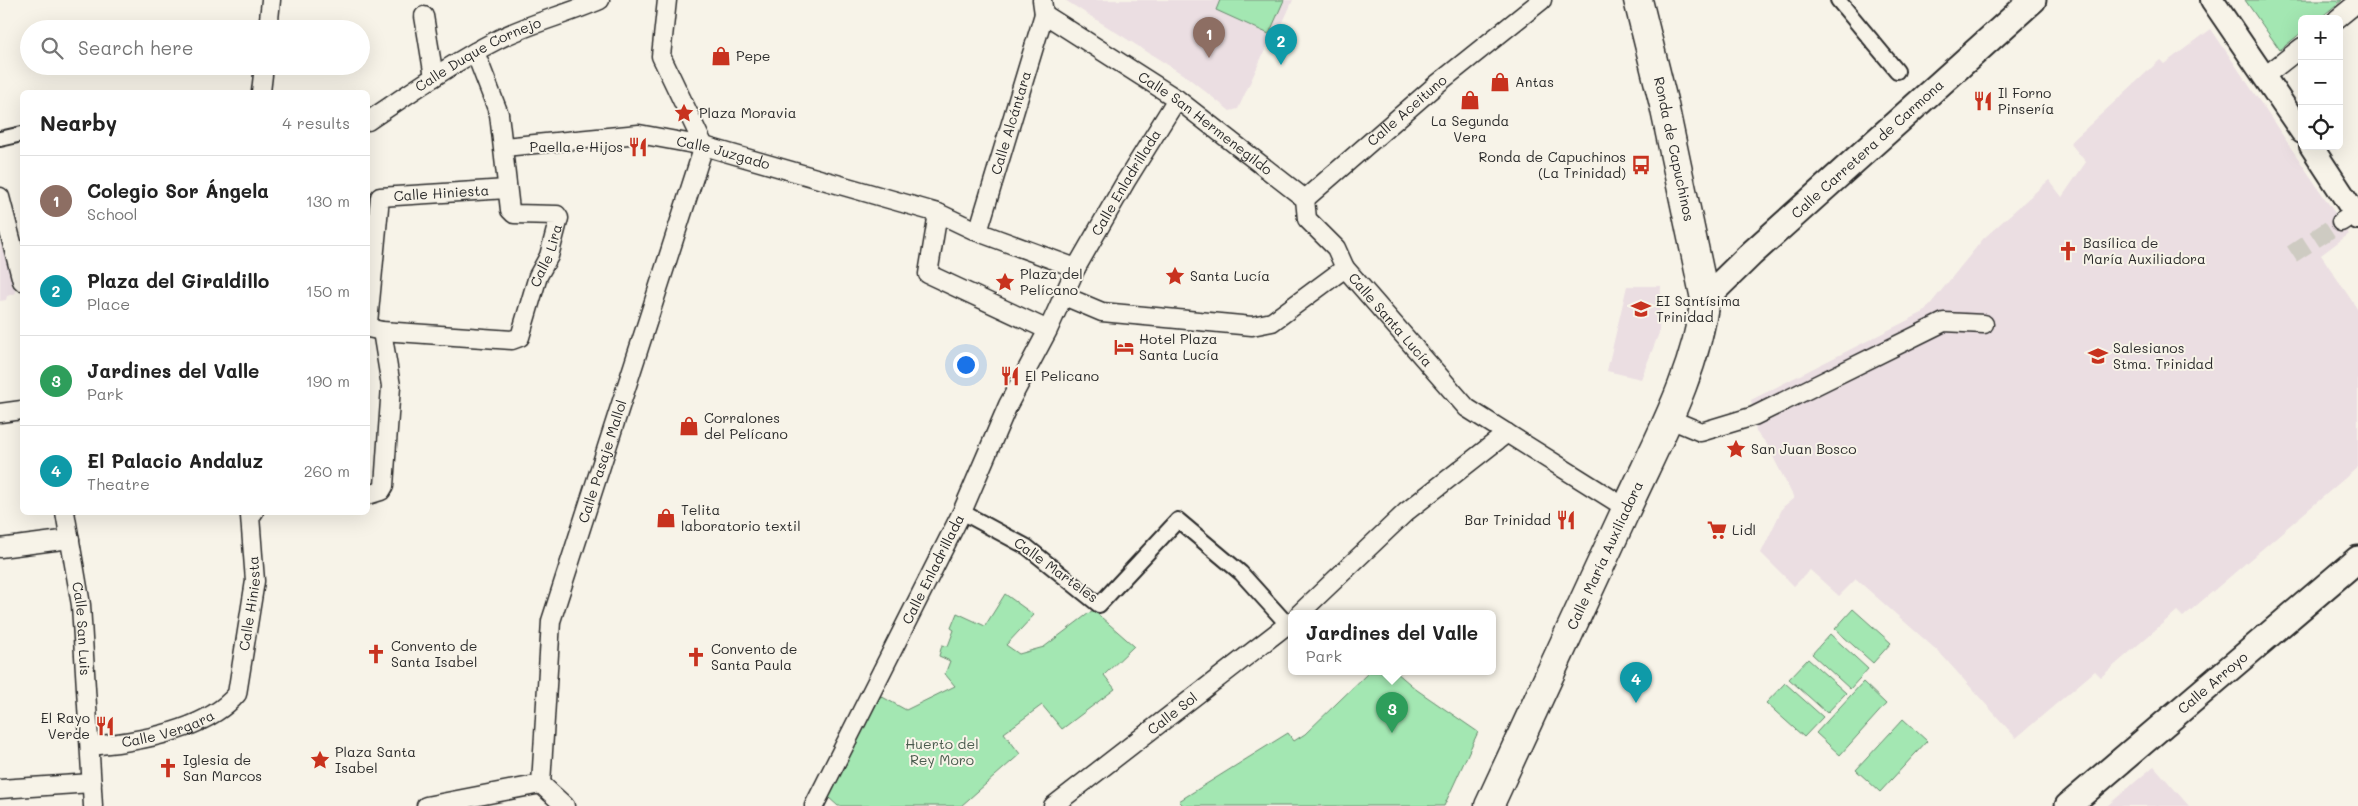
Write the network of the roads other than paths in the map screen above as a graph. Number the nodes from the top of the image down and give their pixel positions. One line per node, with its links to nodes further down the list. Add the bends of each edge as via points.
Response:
1 (271, 0): 13 (street)
2 (667, 0): 26 (street, via 661,56)
3 (1542, 0): 31 (street, Calle Aceituno, via 1436,85)
4 (1638, 0): 38 (main road, Ronda de Capuchinos)
5 (1838, 0): 16 (street)
6 (2032, 0): 38 (main road, Calle Carretera de Carmona)
7 (2212, 0): 18 (street)
8 (598, 1): 15 (street, Calle Duque Cornejo, via 533,24)
9 (2358, 2): 11 (street)
10 (1043, 7): 21 (street, Calle San Hermenegildo); 34 (street, Calle Alcántara)
11 (2342, 15)
12 (424, 16): 19 (street)
13 (269, 20)
14 (2298, 50): 18 (street)
15 (475, 52): 19 (street, Calle Duque Cornejo); 27 (street, Calle Lira, via 499,114)
16 (1897, 71)
17 (263, 75): 20 (street)
18 (2265, 76): 23 (street)
19 (434, 77): 22 (street, Calle Duque Cornejo)
20 (261, 90)
21 (1177, 99): 31 (street, Calle San Hermenegildo); 35 (street, Calle Enladrillada)
22 (370, 120)
23 (2298, 126)
24 (20, 135): 25 (street)
25 (0, 140)
26 (704, 146): 27 (street, Calle Juzgado, via 639,134); 32 (street, Calle Juzgado); 61 (street, Calle Pasaje Mallol, via 551,621)
27 (504, 147): 29 (street, Calle Lira)
28 (2313, 150): 33 (street)
29 (507, 189): 41 (street, Calle Hiniesta, via 380,197); 41 (street, Calle Lira, via 510,210 514,214 557,215 559,218 520,337 512,340)
30 (0, 197): 37 (street)
31 (1305, 199): 36 (street, via 1307,218 1336,248)
32 (938, 213): 34 (street); 42 (street, via 928,274)
33 (2351, 218)
34 (978, 232): 35 (street)
35 (1076, 268): 39 (street)
36 (1345, 268): 39 (street, Calle Santa Lucía, via 1272,322 1252,326 1102,312); 46 (street, Calle Santa Lucía, via 1467,408)
37 (20, 274)
38 (1714, 291): 45 (main road, Calle María Auxiliadora)
39 (1064, 296): 42 (street)
40 (1984, 324): 45 (street, via 1944,322 1754,416 1701,432)
41 (372, 327): 47 (street, Calle Hiniesta, via 391,386 384,486 381,491)
42 (1048, 330): 49 (street, Calle Enladrillada, via 1008,405)
43 (20, 410): 44 (street)
44 (0, 413)
45 (1670, 419): 48 (main road, Calle María Auxiliadora)
46 (1507, 433): 48 (street, Calle Santa Lucía); 55 (street, Calle Sol, via 1406,512)
47 (370, 494)
48 (1626, 508): 68 (main road, Calle María Auxiliadora)
49 (962, 512): 56 (street, Calle Marteles, via 1027,547 1099,605 1178,520); 66 (street, Calle Enladrillada)
50 (66, 515): 52 (street, Calle San Luis)
51 (250, 515): 58 (street, Calle Hiniesta, via 255,581)
52 (70, 539): 53 (street); 59 (street, Calle San Luis, via 81,605)
53 (0, 548)
54 (2358, 559): 69 (main road, Calle Arroyo)
55 (1303, 610)
56 (1288, 615)
57 (1288, 624): 67 (street, Calle Sol)
58 (237, 694): 59 (street, Calle Vergara, via 230,702 178,730)
59 (90, 746): 60 (street, Calle San Luis)
60 (92, 784): 62 (street); 63 (street, Calle San Luis)
61 (541, 784): 64 (street); 65 (street)
62 (0, 789)
63 (93, 806)
64 (426, 806)
65 (565, 806)
66 (814, 806)
67 (1053, 806)
68 (1489, 806)
69 (2068, 806)

